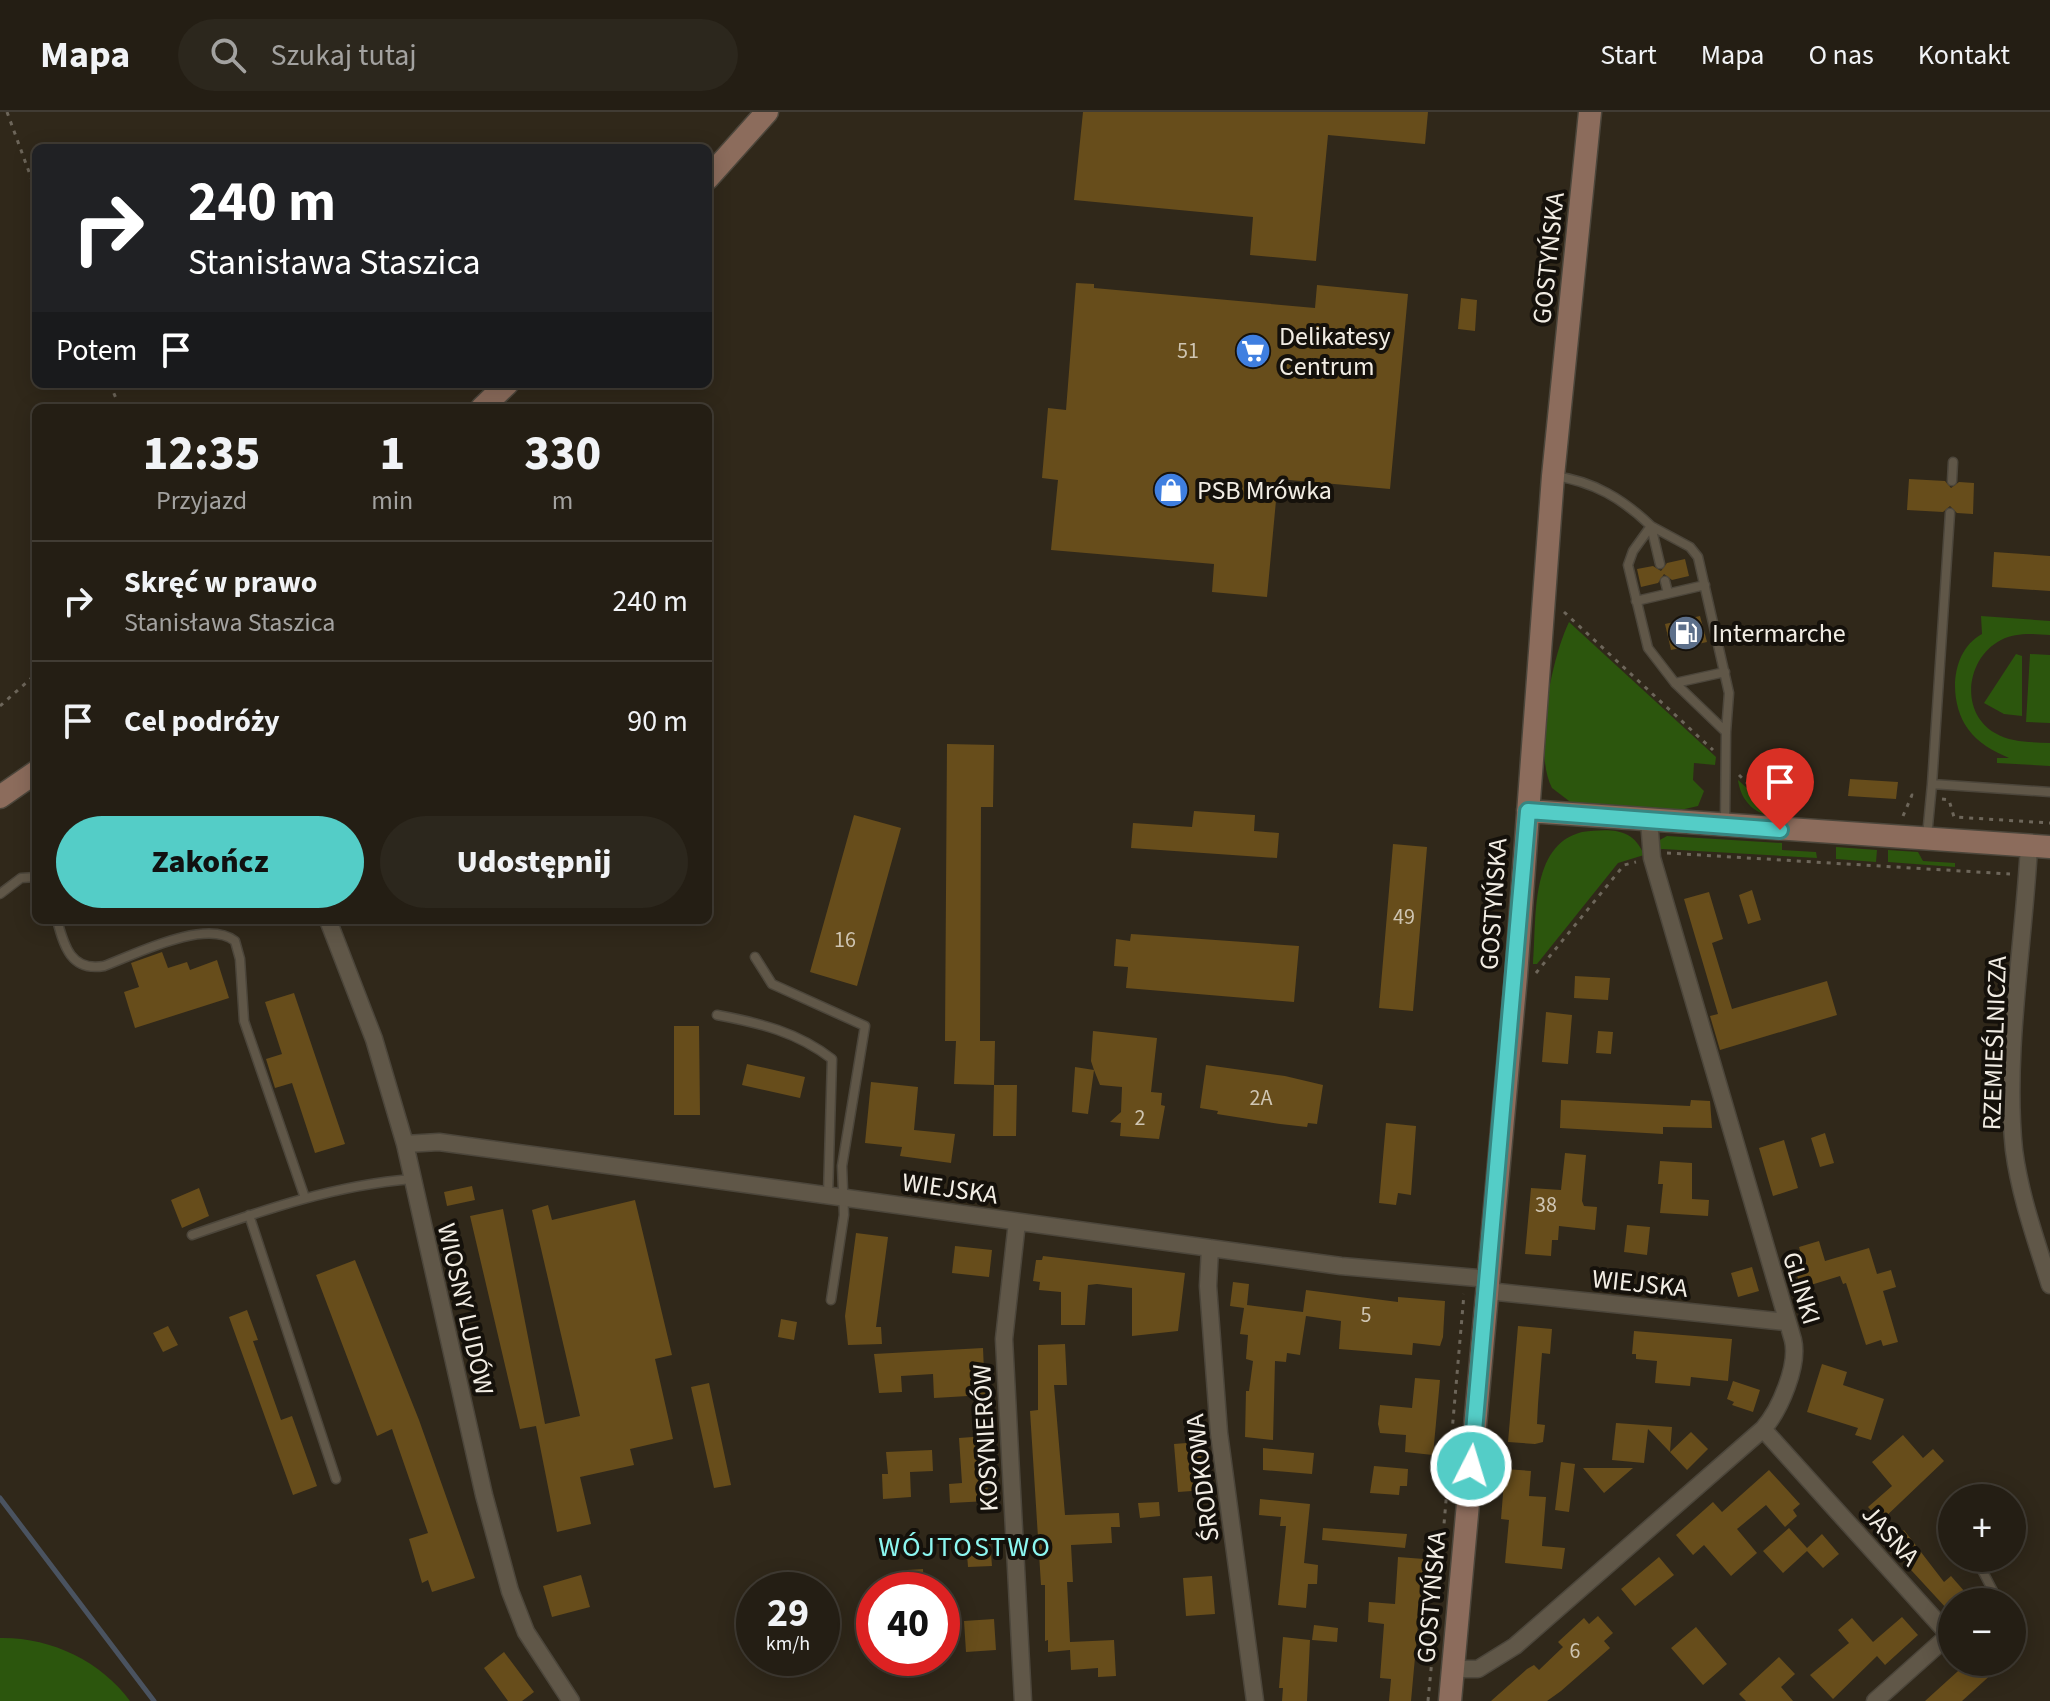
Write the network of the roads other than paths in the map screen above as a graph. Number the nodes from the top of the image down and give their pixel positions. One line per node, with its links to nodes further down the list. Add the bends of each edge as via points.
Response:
1 (767, 112): 3 (main road)
2 (1590, 112): 7 (main road, GOSTYŃSKA)
3 (712, 174)
4 (503, 388): 5 (main road)
5 (486, 404)
6 (1953, 462): 8 (lane)
7 (1553, 476): 10 (lane, via 1611,495); 23 (main road, GOSTYŃSKA)
8 (1952, 481)
9 (1950, 513): 20 (lane)
10 (1651, 526): 11 (lane); 13 (lane, via 1695,552); 15 (lane, via 1629,558)
11 (1660, 564)
12 (1665, 581): 14 (lane)
13 (1705, 585): 14 (lane); 16 (lane)
14 (1668, 593): 15 (lane)
15 (1636, 601): 17 (lane, via 1648,648)
16 (1725, 672): 17 (lane); 18 (lane, via 1730,702)
17 (1675, 683): 18 (lane)
18 (1726, 732): 25 (lane)
19 (32, 775): 22 (main road)
20 (1932, 784): 21 (lane); 26 (lane)
21 (2050, 792)
22 (0, 797)
23 (1528, 811): 24 (main road); 42 (main road, GOSTYŃSKA)
24 (1649, 820): 25 (main road); 45 (street, GLINKI, via 1652,858)
25 (1725, 826): 26 (main road)
26 (1927, 839): 27 (main road)
27 (2040, 846): 43 (street, RZEMIEŚLNICZA, via 2028,876 2012,1099 2023,1200)
28 (32, 877): 29 (lane, via 21,878)
29 (0, 894)
30 (58, 924): 37 (lane, via 68,954 87,967 203,933 221,933 235,941 244,1021)
31 (330, 924): 34 (street, WIOSNY LUDÓW, via 374,1039)
32 (755, 957): 36 (lane, via 772,984 865,1026)
33 (717, 1015): 36 (lane, via 775,1026 832,1059)
34 (405, 1144): 35 (street, WIOSNY LUDÓW); 36 (street, WIEJSKA, via 439,1142)
35 (412, 1179): 37 (lane); 51 (street, WIOSNY LUDÓW, via 505,1577 526,1632)
36 (835, 1196): 39 (street, WIEJSKA); 44 (lane, via 844,1215)
37 (305, 1198): 38 (lane)
38 (249, 1215): 40 (lane); 47 (lane)
39 (1017, 1222): 41 (street, WIEJSKA); 52 (street, KOSYNIERÓW, via 1004,1339)
40 (192, 1235)
41 (1210, 1248): 42 (street, WIEJSKA); 53 (street, ŚRODKOWA, via 1219,1433)
42 (1488, 1285): 45 (street, WIEJSKA); 50 (main road, GOSTYŃSKA)
43 (2050, 1285)
44 (831, 1300)
45 (1786, 1322): 46 (street, GLINKI, via 1794,1358)
46 (1763, 1429): 48 (street, JASNA); 50 (street, GLINKI, via 1515,1646 1478,1669)
47 (336, 1479)
48 (1938, 1621)
49 (1938, 1645): 55 (street, JASNA)
50 (1453, 1669): 54 (main road, GOSTYŃSKA)
51 (571, 1701)
52 (1023, 1701)
53 (1255, 1701)
54 (1450, 1701)
55 (1875, 1701)

